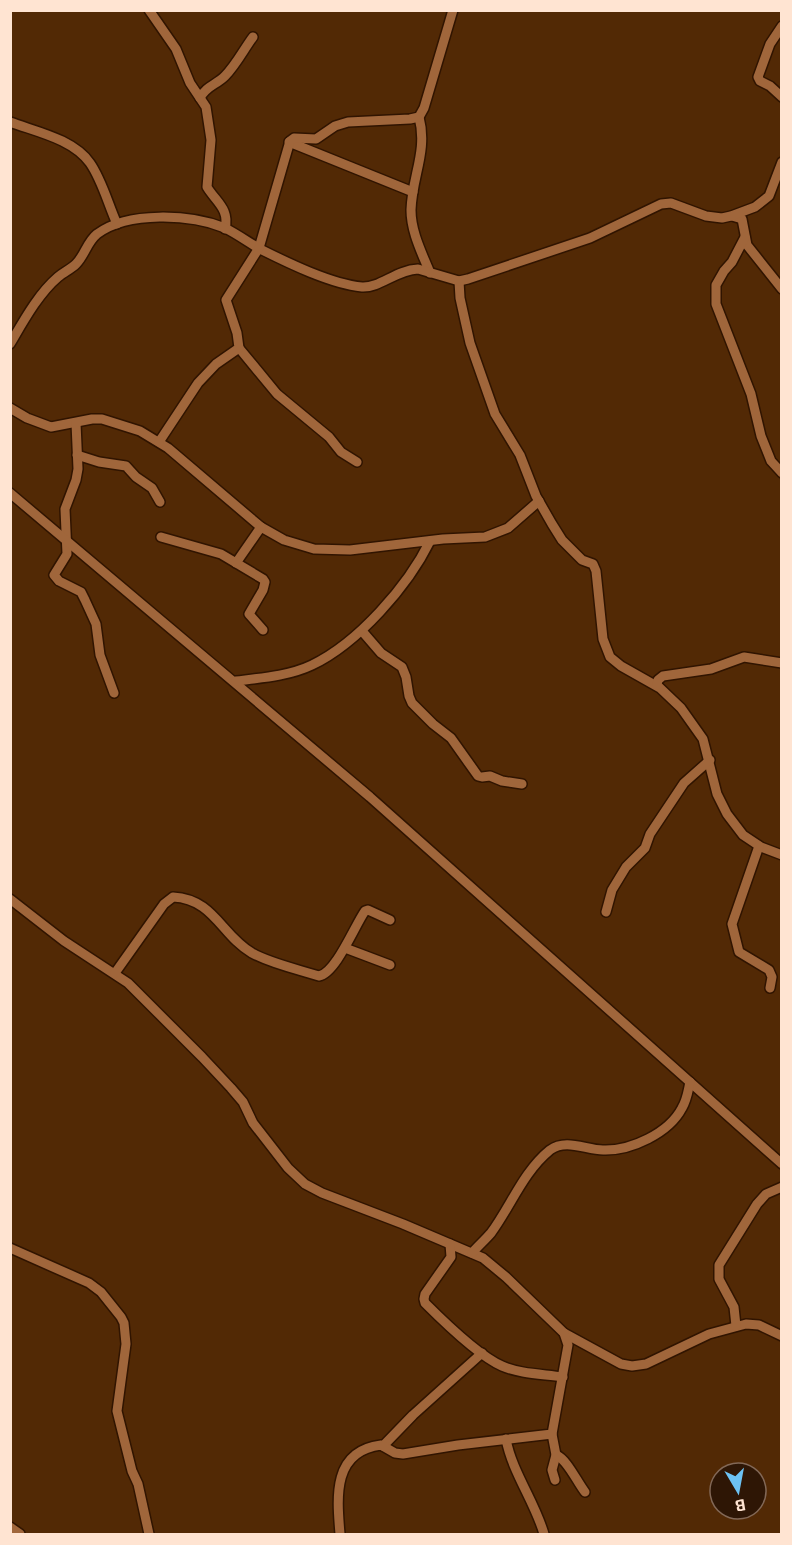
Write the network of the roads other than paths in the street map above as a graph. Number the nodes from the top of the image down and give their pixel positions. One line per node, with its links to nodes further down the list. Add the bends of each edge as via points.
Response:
1 (149, 10): 6 (street, via 176,49)
2 (453, 10): 7 (street)
3 (782, 26): 5 (street, via 770,44 758,77)
4 (253, 37): 6 (street, via 228,73)
5 (782, 97)
6 (200, 98): 14 (street, via 206,107 211,140 207,187 225,211)
7 (419, 117): 9 (street, via 343,123 316,139 294,138); 11 (street, via 423,139)
8 (10, 122): 13 (street, via 80,153 95,172)
9 (289, 142): 11 (street); 16 (street)
10 (782, 162): 12 (street, via 769,196 755,207)
11 (413, 192): 17 (street, via 413,223)
12 (731, 216): 15 (street, via 742,219); 18 (street, via 706,216 671,203 661,204 590,237)
13 (117, 224): 14 (street, via 175,218); 20 (street, via 95,236 78,262 58,277)
14 (225, 229): 16 (street)
15 (745, 237): 19 (street, via 747,245); 28 (street, via 716,285 716,304 754,403 761,436 771,461)
16 (259, 248): 17 (street, via 314,273 360,286 373,285 406,270); 22 (street, via 226,300)
17 (430, 273): 18 (street)
18 (459, 281): 30 (street, via 470,344 489,400 520,455)
19 (782, 289)
20 (15, 328): 21 (street)
21 (10, 344)
22 (239, 348): 25 (street, via 198,383); 27 (street, via 277,394)
23 (10, 408): 24 (street, via 42,425)
24 (76, 423): 25 (street, via 102,419 140,431); 26 (street)
25 (159, 442): 32 (street)
26 (77, 455): 31 (street, via 126,466 152,488); 34 (street, via 76,480 65,509)
27 (357, 462)
28 (782, 473)
29 (10, 493): 34 (street)
30 (539, 501): 35 (street, via 499,532); 41 (street, via 562,540 582,560 593,564 603,639 610,657)
31 (160, 502)
32 (261, 527): 35 (street, via 284,540 314,549 367,549); 36 (street)
33 (161, 537): 36 (street, via 216,552)
34 (66, 541): 40 (street); 42 (street, via 67,554 54,575 81,592 96,624 100,656)
35 (430, 541): 38 (street, via 408,578)
36 (236, 562): 37 (street, via 265,582 249,614)
37 (263, 630)
38 (362, 631): 40 (street, via 311,666); 44 (street, via 381,653 402,668 412,703 460,747 478,776)
39 (782, 663): 41 (street, via 744,657 711,669 660,677)
40 (236, 681): 54 (street)
41 (657, 685): 43 (street, via 691,720 703,738)
42 (114, 693)
43 (710, 760): 45 (street, via 720,802 739,830); 48 (street, via 684,783 645,848 626,867 612,890)
44 (522, 784)
45 (759, 846): 46 (street); 53 (street, via 732,926 739,952 769,970)
46 (782, 855)
47 (10, 899): 52 (street, via 64,941)
48 (606, 912)
49 (390, 920): 50 (street, via 365,911)
50 (345, 948): 51 (street); 52 (street, via 325,974 319,976 252,953 211,912 173,897)
51 (390, 965)
52 (115, 973): 57 (street, via 231,1088 253,1123 299,1179)
53 (770, 988)
54 (690, 1082): 55 (street); 59 (street, via 682,1109 669,1125 652,1135 609,1150 566,1144 550,1150 513,1196 492,1232)
55 (782, 1164)
56 (782, 1187): 60 (street, via 766,1194 757,1204 719,1265 719,1279 734,1307)
57 (450, 1244): 59 (street); 63 (street, via 451,1257 424,1299)
58 (10, 1248): 73 (street, via 89,1283 101,1292 124,1323 126,1344 117,1411)
59 (472, 1253): 61 (street, via 495,1267)
60 (736, 1326): 61 (street, via 709,1334 652,1362 632,1366); 62 (street, via 753,1324)
61 (564, 1333): 64 (street, via 568,1346)
62 (782, 1336)
63 (482, 1353): 64 (street, via 510,1368); 67 (street)
64 (563, 1377): 65 (street)
65 (552, 1434): 66 (street); 68 (street)
66 (506, 1439): 67 (street, via 403,1454); 75 (street)
67 (383, 1446): 74 (street, via 362,1450 343,1472 338,1487)
68 (556, 1455): 69 (street, via 552,1470); 70 (street, via 564,1458)
69 (555, 1480)
70 (585, 1492)
71 (10, 1527): 72 (street)
72 (20, 1534)
73 (149, 1534)
74 (340, 1534)
75 (544, 1534)

